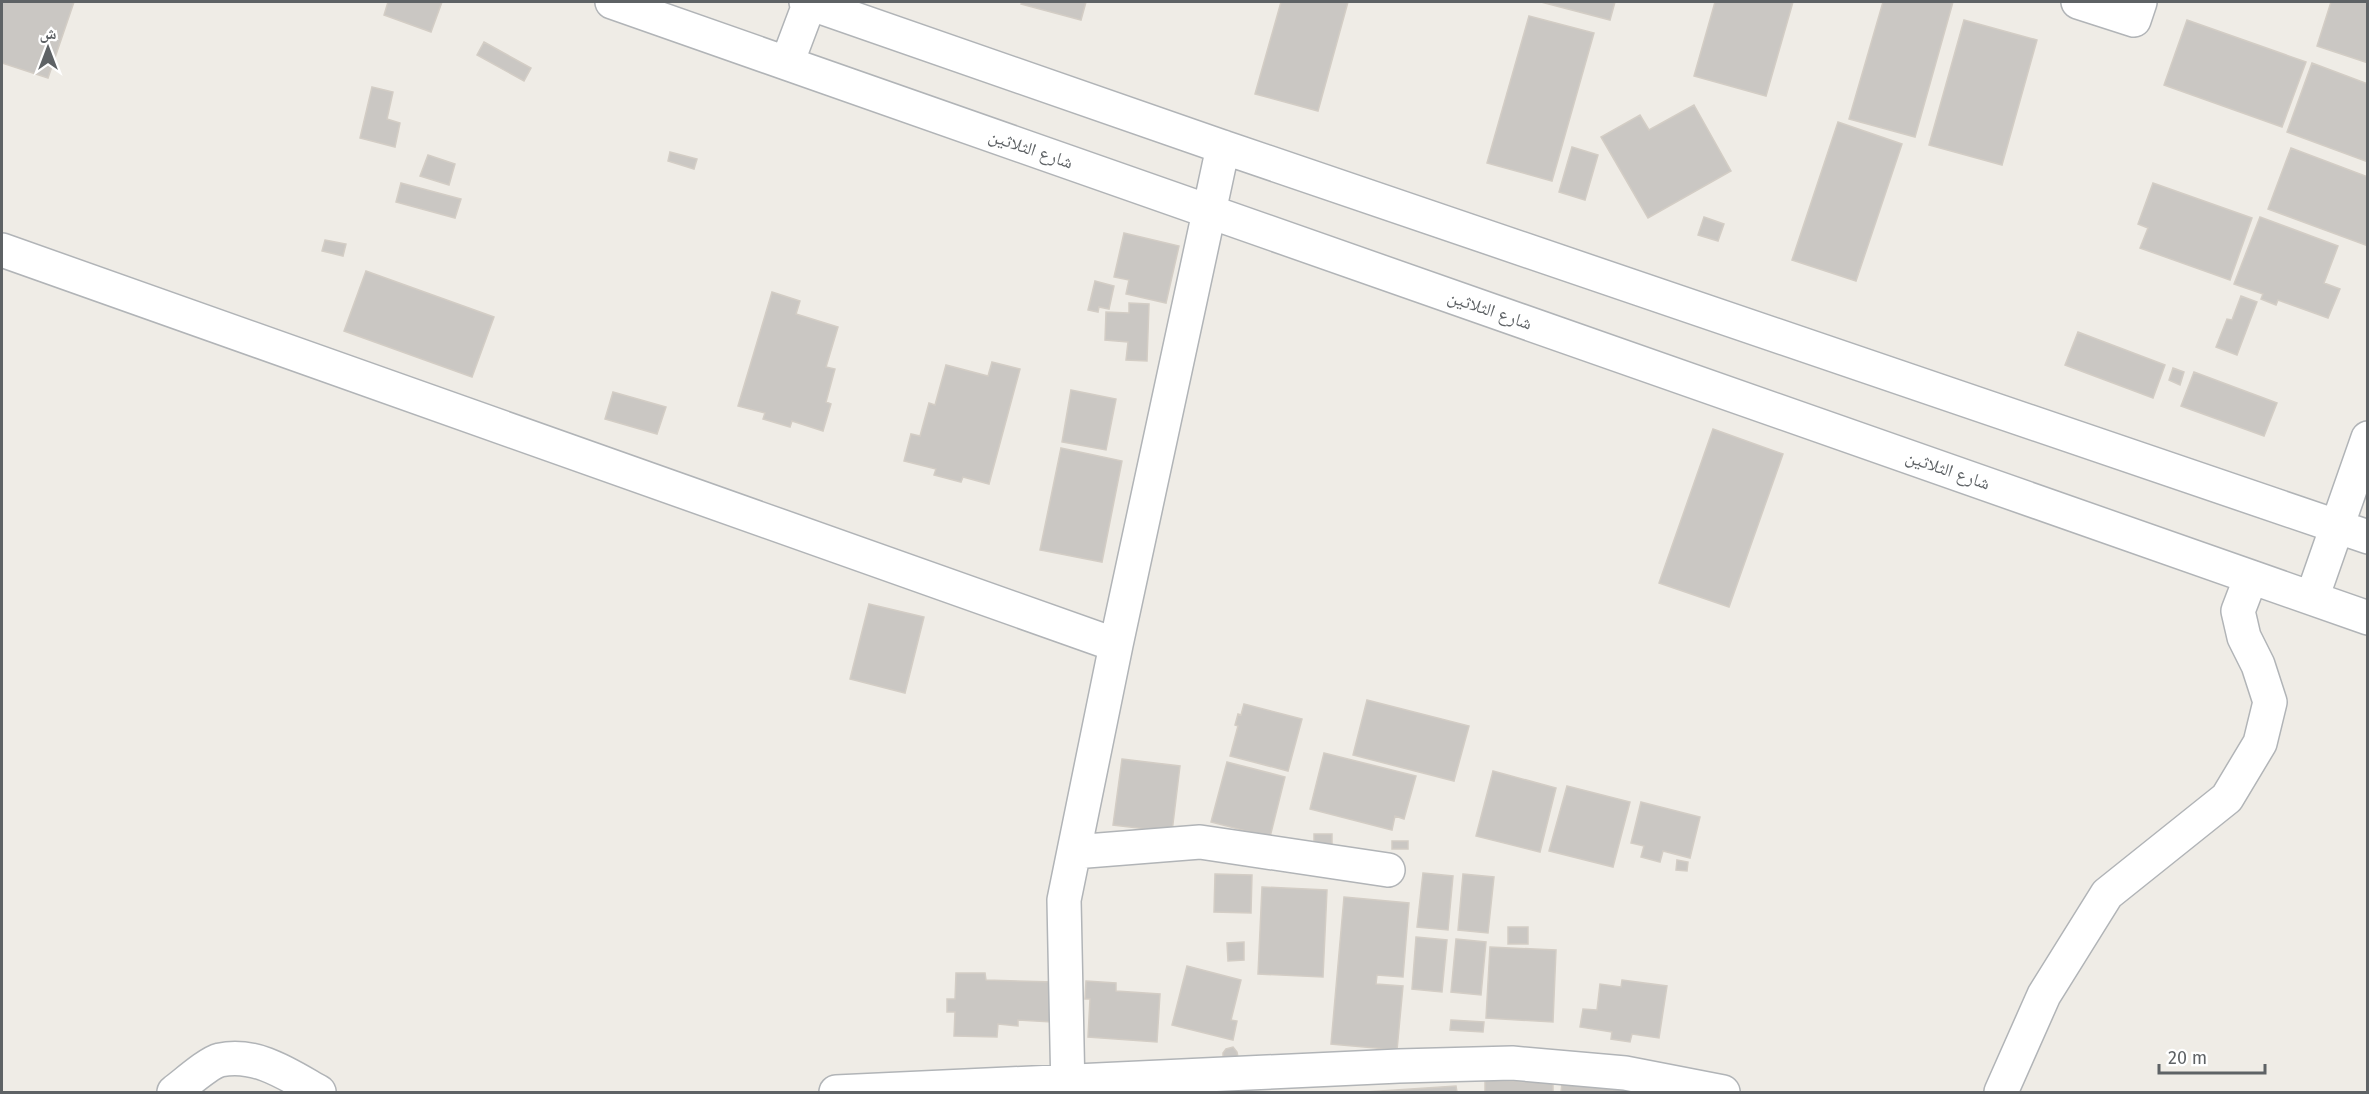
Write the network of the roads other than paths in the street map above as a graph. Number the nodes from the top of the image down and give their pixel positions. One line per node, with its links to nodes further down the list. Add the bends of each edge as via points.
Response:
1 (612, 2): 5 (street, شارع الثلاثين)
2 (808, 2): 5 (street); 6 (street)
3 (2078, 2): 4 (street, via 2134,20)
4 (2140, 2)
5 (787, 63): 7 (street, شارع الثلاثين)
6 (1223, 147): 7 (street); 10 (street)
7 (1208, 211): 12 (street, شارع الثلاثين); 15 (street)
8 (2, 250): 15 (street)
9 (2367, 438): 10 (street)
10 (2337, 527): 11 (street); 13 (street)
11 (2367, 537)
12 (2251, 577): 13 (street, شارع الثلاثين); 23 (street, via 2238,611 2270,702 2260,743 2227,798 2107,894 2044,995)
13 (2312, 598): 14 (street, شارع الثلاثين)
14 (2367, 618)
15 (1116, 645): 16 (street)
16 (1074, 852): 17 (street, via 1200,842); 18 (street, via 1064,900)
17 (1388, 870)
18 (1068, 1087): 21 (street); 22 (street, via 1399,1066 1512,1063 1625,1073)
19 (174, 1092): 20 (street, via 218,1060 253,1060 287,1073)
20 (319, 1092)
21 (836, 1092)
22 (1723, 1092)
23 (2001, 1092)

